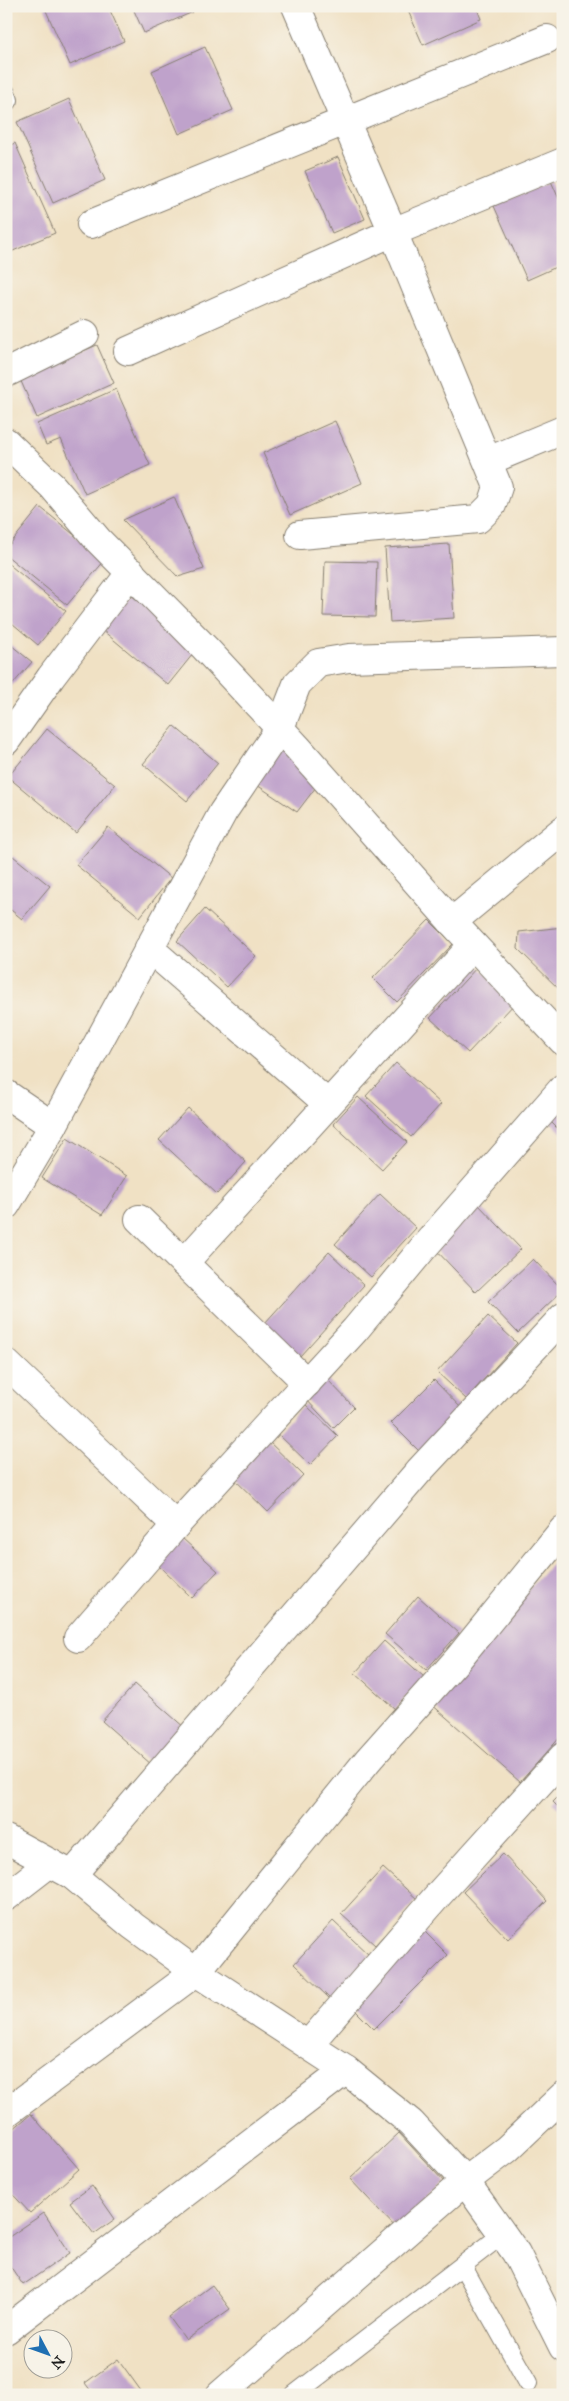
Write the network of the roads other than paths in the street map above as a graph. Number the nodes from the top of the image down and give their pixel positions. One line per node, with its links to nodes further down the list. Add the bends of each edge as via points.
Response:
1 (296, 6): 3 (street)
2 (547, 39): 3 (street)
3 (344, 121): 5 (street); 6 (street)
4 (563, 162): 6 (street)
5 (90, 224)
6 (393, 232): 8 (street); 12 (street)
7 (85, 334): 9 (street)
8 (128, 351)
9 (6, 373)
10 (563, 430): 12 (street)
11 (6, 442): 14 (street, via 53,487 98,540)
12 (488, 461): 13 (street, via 498,487 492,505 478,519)
13 (300, 535)
14 (131, 572): 16 (street); 17 (street, via 50,677)
15 (563, 651): 16 (street, via 349,658 318,664 297,684)
16 (280, 728): 19 (street); 21 (street, via 222,812)
17 (6, 741)
18 (563, 830): 19 (street)
19 (452, 922): 20 (street)
20 (473, 945): 22 (street); 25 (street)
21 (148, 948): 25 (street); 26 (street)
22 (563, 1041)
23 (563, 1088): 32 (street)
24 (6, 1094): 26 (street)
25 (328, 1104): 29 (street)
26 (53, 1126): 27 (street)
27 (6, 1205)
28 (139, 1219): 29 (street)
29 (184, 1263): 32 (street)
30 (563, 1318): 38 (street)
31 (6, 1364): 33 (street)
32 (307, 1383): 33 (street)
33 (176, 1525): 35 (street)
34 (563, 1530): 40 (street, via 458,1659 368,1760)
35 (78, 1638)
36 (563, 1757): 41 (street)
37 (6, 1839): 38 (street)
38 (61, 1869): 39 (street); 40 (street)
39 (6, 1897)
40 (196, 1972): 41 (street); 44 (street)
41 (308, 2046): 42 (street)
42 (346, 2070): 45 (street, via 411,2123); 48 (street)
43 (563, 2096): 45 (street, via 507,2149)
44 (6, 2113)
45 (465, 2181): 46 (street); 51 (street)
46 (503, 2234): 47 (lane); 49 (street)
47 (463, 2267): 50 (lane); 52 (lane)
48 (6, 2330)
49 (561, 2338)
50 (528, 2383)
51 (220, 2395)
52 (294, 2395)

